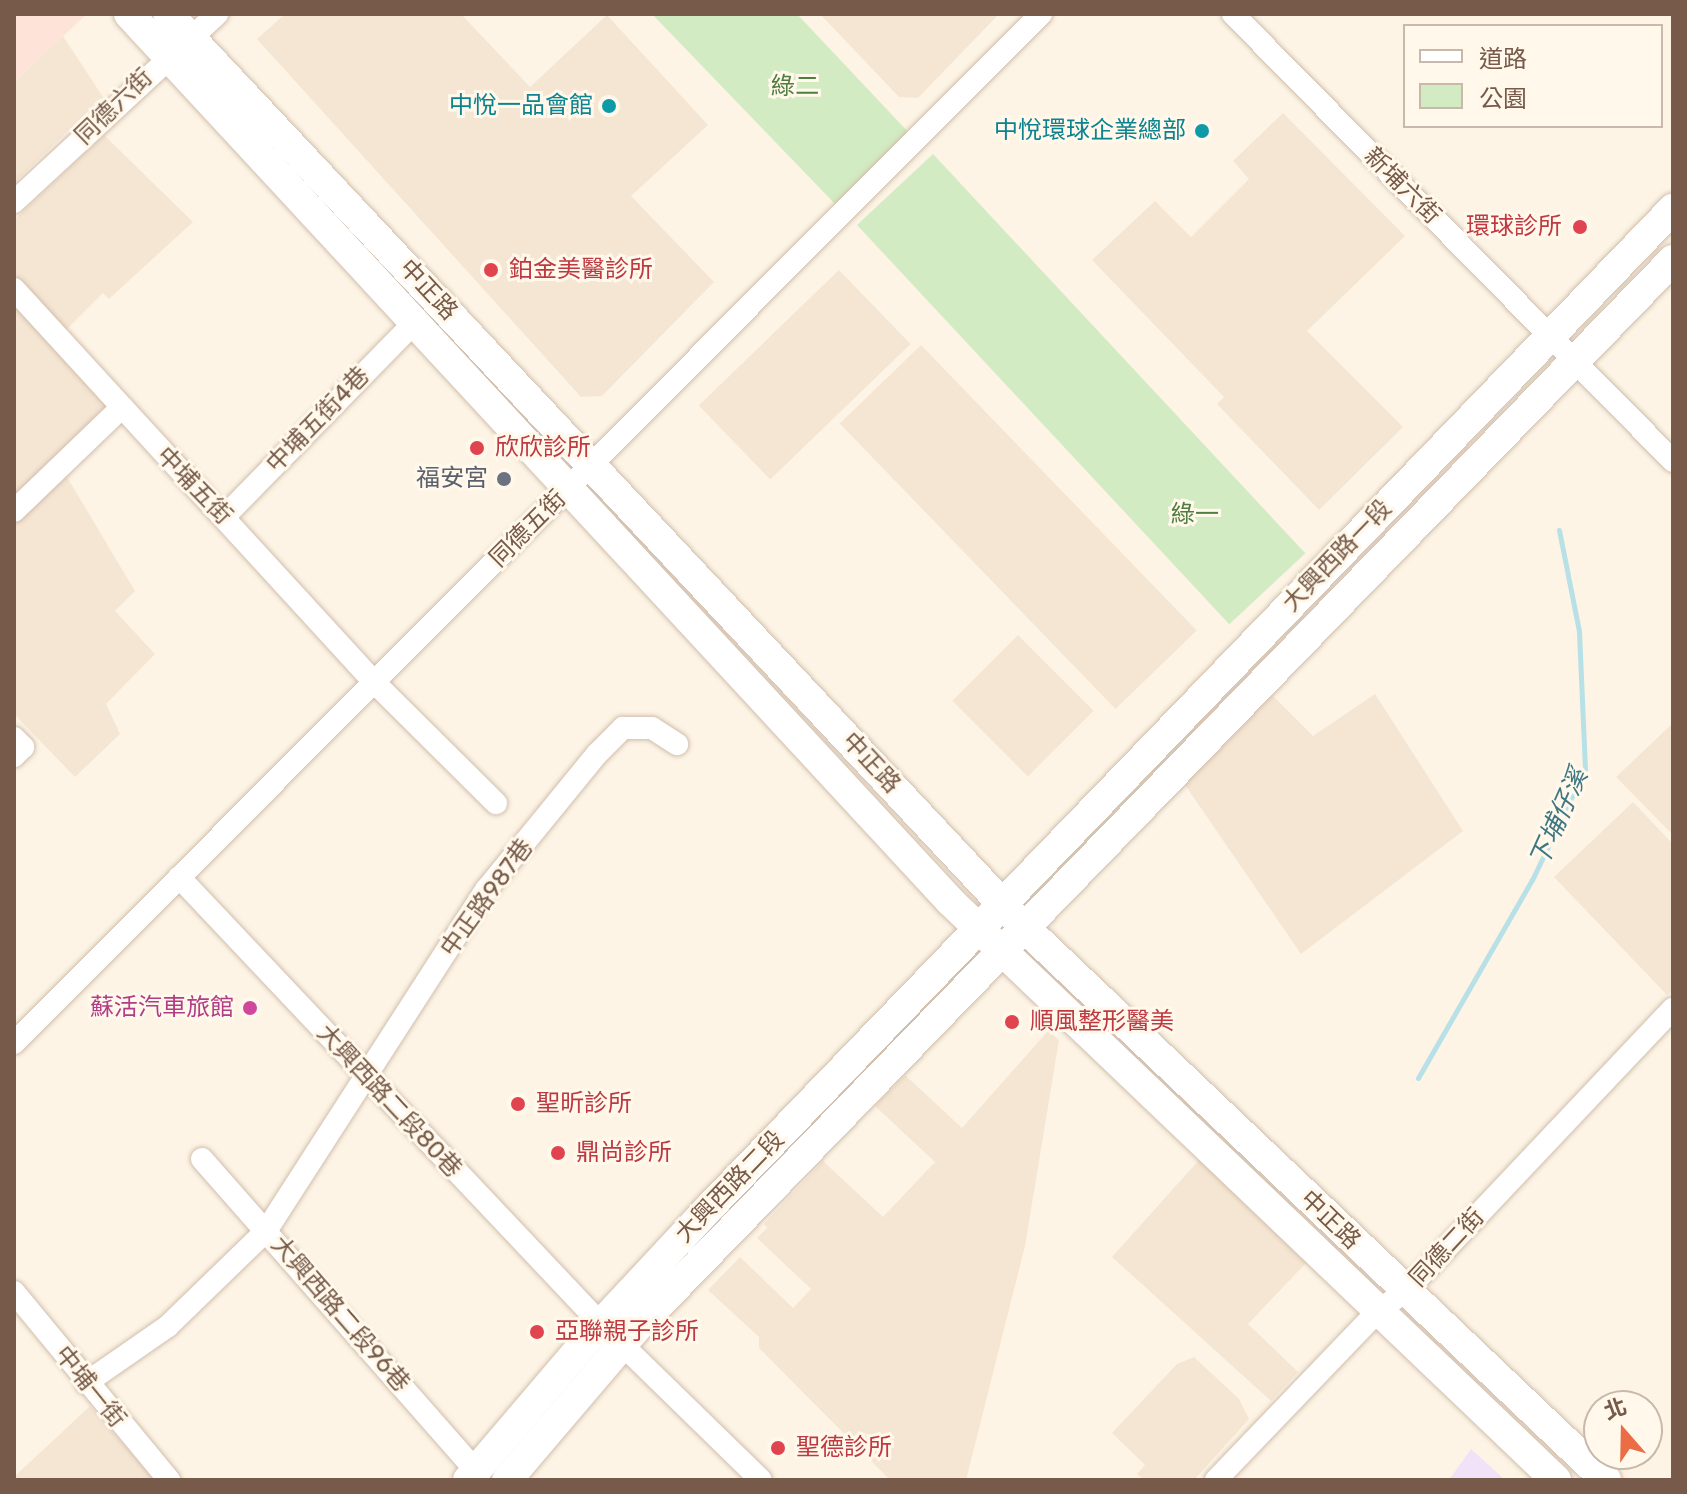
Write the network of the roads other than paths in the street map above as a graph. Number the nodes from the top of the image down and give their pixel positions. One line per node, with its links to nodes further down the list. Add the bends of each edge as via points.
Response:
1 (129, 14): 6 (street, 中正路)
2 (168, 14): 6 (street, 中正路)
3 (217, 14): 6 (street, 同德六街)
4 (1041, 14): 16 (street, 同德五街)
5 (1233, 14): 12 (street, 新埔六街)
6 (179, 48): 7 (street, 同德六街); 11 (street, 中正路); 16 (street, 中正路)
7 (14, 202)
8 (1673, 209): 12 (street, 大興西路一段)
9 (1673, 260): 13 (street, 大興西路一段)
10 (14, 289): 14 (street, 中埔五街)
11 (413, 324): 17 (street, 中正路); 19 (street, 中埔五街4巷)
12 (1552, 338): 13 (street, 新埔六街); 26 (street, 大興西路一段)
13 (1574, 361): 15 (street, 新埔六街); 27 (street, 大興西路一段)
14 (122, 407): 18 (street); 19 (street, 中埔五街)
15 (1673, 461)
16 (591, 464): 17 (street, 同德五街); 26 (street, 中正路)
17 (566, 490): 20 (street, 同德五街); 28 (street, 中正路)
18 (14, 511)
19 (225, 516): 20 (street, 中埔五街)
20 (374, 682): 24 (street, 中埔五街); 25 (street, 同德五街)
21 (14, 738): 23 (street, via 23,747)
22 (677, 744): 32 (street, 中正路987巷, via 652,728 623,728 486,890)
23 (14, 756)
24 (496, 803)
25 (179, 877): 31 (street, 同德五街); 32 (street, 大興西路二段80巷)
26 (1002, 904): 27 (street, 中正路); 28 (street, 大興西路二段)
27 (1024, 927): 29 (street, 大興西路二段); 36 (street, 中正路)
28 (978, 928): 29 (street, 中正路); 38 (street, 大興西路二段)
29 (1000, 951): 37 (street, 中正路); 38 (street, 大興西路二段)
30 (1673, 1009): 36 (street, 同德二街)
31 (14, 1043)
32 (366, 1079): 34 (street, 中正路987巷); 38 (street, 大興西路二段80巷)
33 (202, 1159): 34 (street, 大興西路二段96巷)
34 (266, 1231): 39 (street, 中正路987巷, via 168,1326); 40 (street, 大興西路二段96巷)
35 (14, 1292): 39 (street, 中埔一街)
36 (1405, 1292): 37 (street, 同德二街); 46 (street, 中正路)
37 (1379, 1310): 44 (street, 同德二街); 45 (street, 中正路)
38 (611, 1334): 40 (street, 大興西路二段); 42 (street, 大興西路二段); 43 (street, 大興西路二段80巷)
39 (86, 1383): 41 (street, 中埔一街)
40 (472, 1475)
41 (169, 1480)
42 (507, 1480)
43 (761, 1480)
44 (1216, 1480)
45 (1556, 1480)
46 (1606, 1480)

